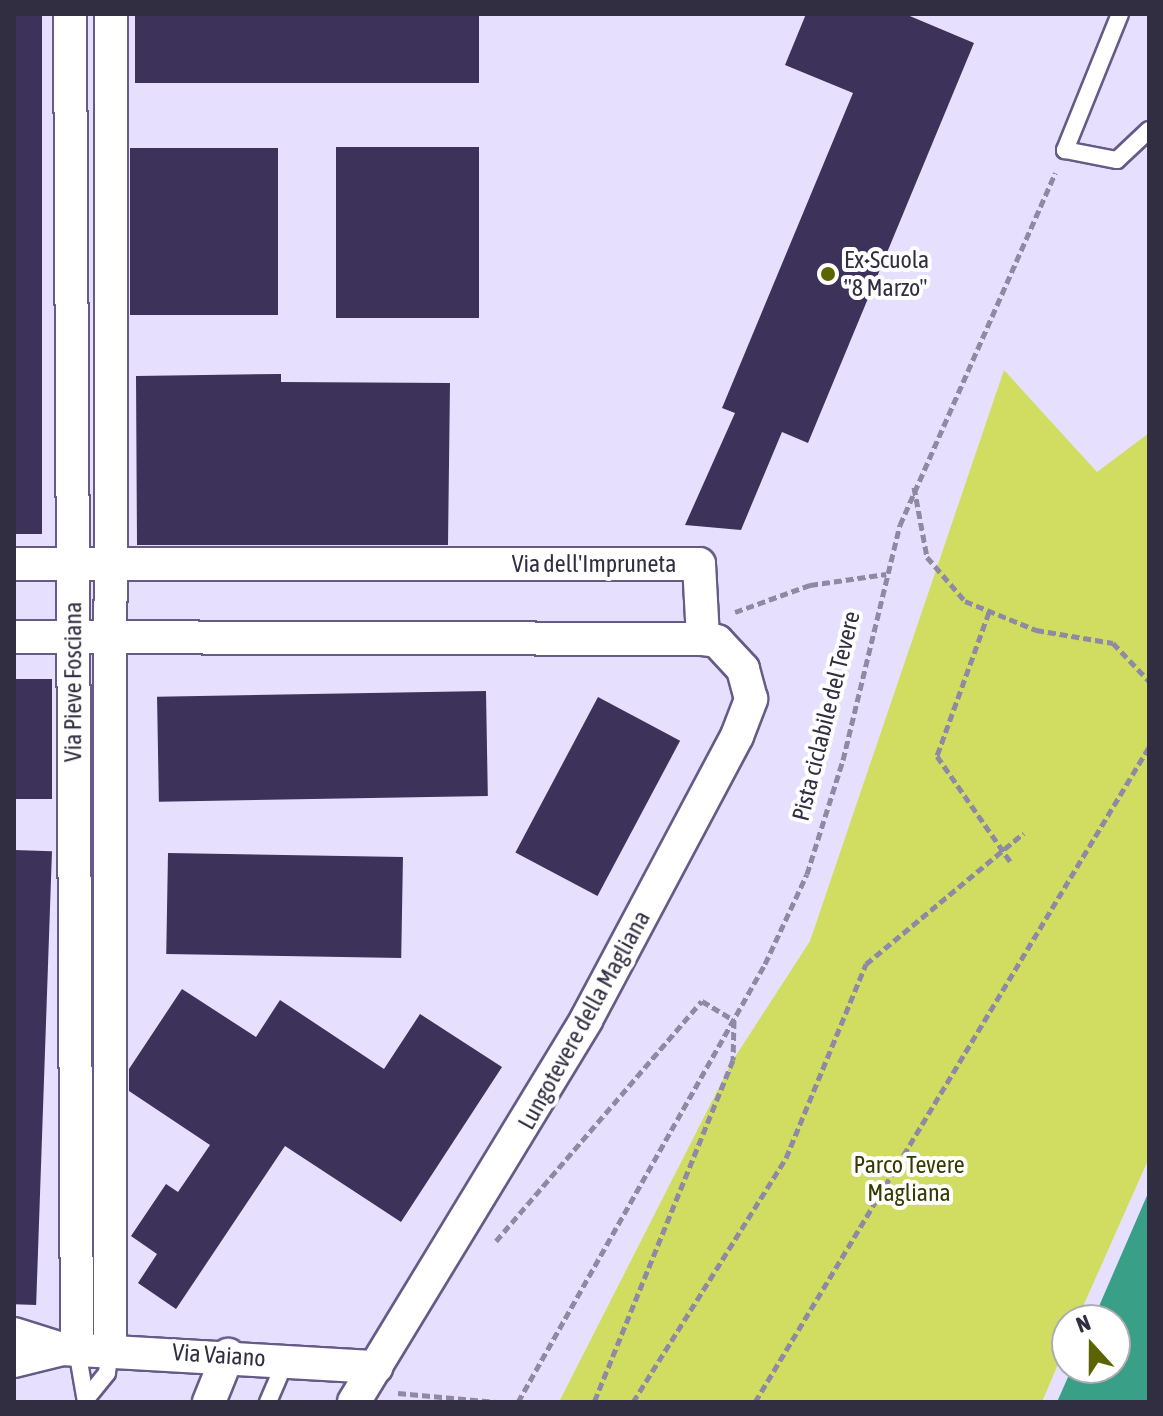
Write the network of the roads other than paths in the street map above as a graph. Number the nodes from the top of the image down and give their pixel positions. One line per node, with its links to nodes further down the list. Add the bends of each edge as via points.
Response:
1 (70, 14): 5 (street, Via Pieve Fosciana)
2 (111, 14): 7 (street, Via Pieve Fosciana)
3 (1120, 14): 4 (lane, via 1065,150 1117,160)
4 (1149, 130)
5 (73, 563): 6 (street, Via dell'Impruneta); 7 (street, Via dell'Impruneta); 9 (street, Via Pieve Fosciana)
6 (14, 564)
7 (109, 564): 10 (street, Via Pieve Fosciana); 11 (street, Via dell'Impruneta, via 699,564)
8 (14, 637): 9 (street)
9 (72, 638): 10 (street); 13 (street, Via Pieve Fosciana)
10 (108, 638): 11 (street); 14 (street, Via Pieve Fosciana)
11 (703, 639): 18 (street, Lungotevere della Magliana, via 717,641 743,669 751,699 741,727)
12 (14, 1334): 13 (street, Via Vaiano)
13 (69, 1349): 14 (street, Via Vaiano); 17 (street, Via Vaiano); 19 (lane)
14 (110, 1349): 15 (street, Via Vaiano); 19 (lane, via 107,1373)
15 (228, 1355): 16 (street, Via Vaiano); 20 (street)
16 (286, 1360): 18 (street, Via Vaiano); 21 (lane)
17 (14, 1361)
18 (384, 1380): 22 (street, Lungotevere della Magliana)
19 (86, 1400)
20 (209, 1402)
21 (268, 1402)
22 (354, 1402)

